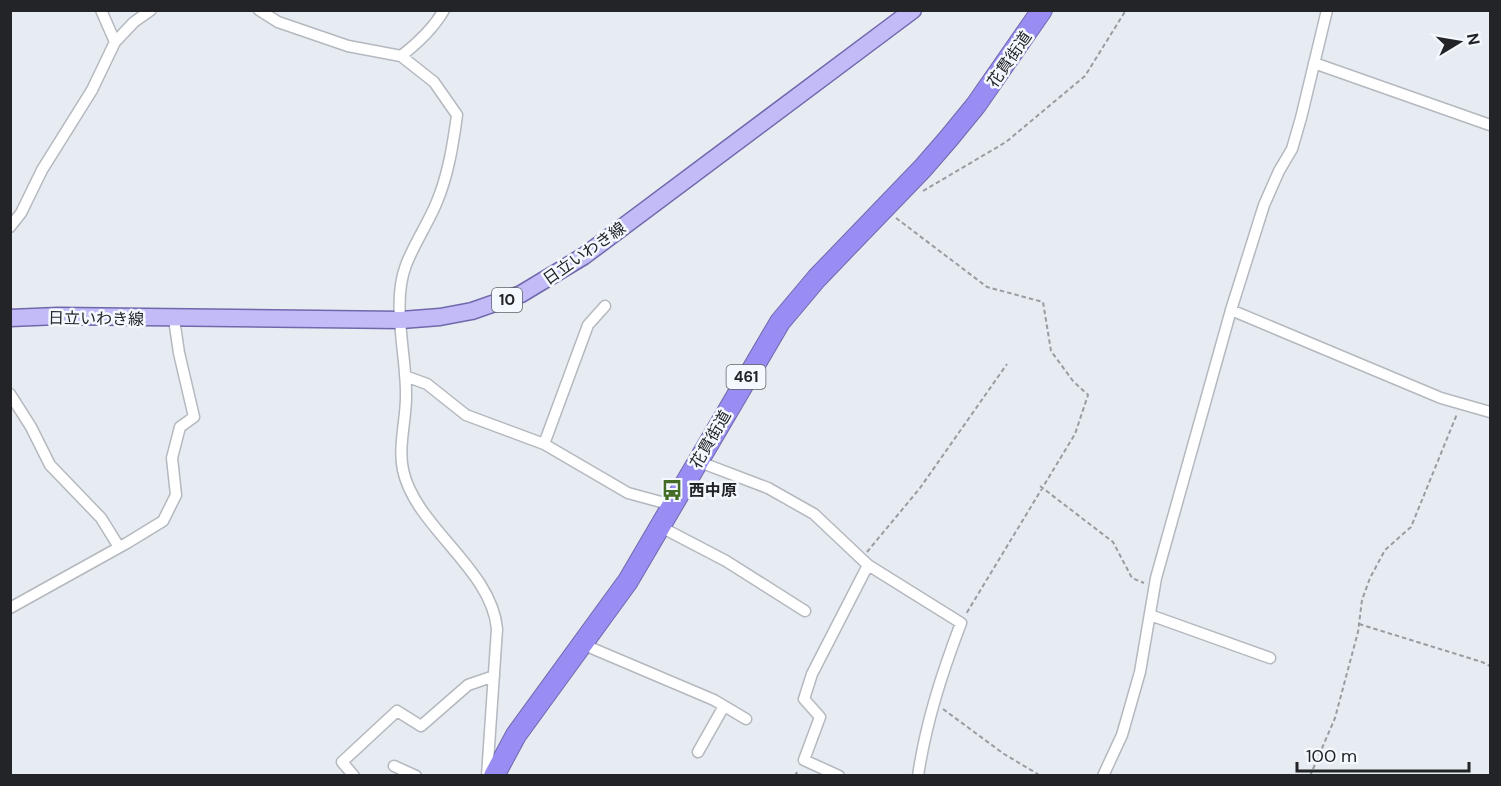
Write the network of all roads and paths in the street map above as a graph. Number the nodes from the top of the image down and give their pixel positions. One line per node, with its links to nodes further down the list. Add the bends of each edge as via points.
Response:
1 (101, 10): 9 (street)
2 (151, 10): 9 (street)
3 (259, 10): 10 (street, via 278,22 348,46)
4 (444, 10): 10 (street, via 437,23)
5 (913, 10): 20 (main road, 日立いわき線 / 10, via 559,273 521,294 472,311)
6 (1042, 10): 14 (highway, 花貫街道 / 461, via 976,105)
7 (1126, 10): 13 (path, via 1085,76 1006,142)
8 (1327, 10): 11 (street)
9 (115, 42): 15 (street, via 92,90)
10 (401, 56): 20 (street, via 434,82 457,115 453,147 437,202 401,281)
11 (1314, 63): 12 (street); 17 (street, via 1292,149 1264,205)
12 (1491, 125)
13 (915, 195)
14 (884, 209): 27 (highway, 花貫街道 / 461, via 780,322); 37 (path, via 987,287 1043,302 1051,351 1088,395 1075,434)
15 (10, 227)
16 (605, 306): 26 (street, via 588,325)
17 (1231, 310): 24 (street); 33 (street)
18 (10, 318): 19 (main road, 日立いわき線 / 10)
19 (174, 319): 20 (main road, 日立いわき線 / 10); 31 (street, via 195,417 180,427 172,458 176,495 164,521)
20 (401, 320): 22 (street)
21 (1007, 364): 32 (path)
22 (405, 376): 26 (street, via 427,384 466,415); 42 (street, via 403,470 417,503 491,603 497,629)
23 (10, 394): 31 (street, via 50,465 101,518)
24 (1461, 404): 25 (street); 38 (path, via 1411,527 1385,550 1370,578)
25 (1491, 412)
26 (544, 444): 29 (street, via 628,493)
27 (697, 461): 29 (highway, 花貫街道 / 461); 32 (street, via 768,488 814,514)
28 (1040, 486): 33 (path, via 1113,542 1132,578)
29 (672, 505): 30 (highway, 花貫街道 / 461)
30 (659, 526): 35 (street, via 726,561); 39 (highway, 花貫街道 / 461, via 628,581)
31 (119, 547): 34 (street)
32 (865, 562): 37 (street); 52 (street, via 804,699 820,717 804,760)
33 (1154, 588): 36 (street)
34 (10, 608)
35 (805, 611)
36 (1150, 615): 40 (street); 55 (street, via 1140,672 1122,735)
37 (961, 623): 43 (street)
38 (1359, 624): 41 (path); 56 (path, via 1335,718)
39 (582, 644): 44 (street); 51 (highway, 花貫街道 / 461, via 516,735)
40 (1270, 658)
41 (1491, 666)
42 (494, 676): 48 (street, via 468,685 421,726 397,711 342,762); 50 (street)
43 (934, 702): 53 (street, via 924,734); 54 (path)
44 (724, 706): 45 (street); 46 (street)
45 (746, 719)
46 (698, 752)
47 (394, 766): 49 (street)
48 (354, 776)
49 (416, 776)
50 (487, 776)
51 (494, 776)
52 (839, 776)
53 (918, 776)
54 (1041, 776)
55 (1103, 776)
56 (1311, 776)

